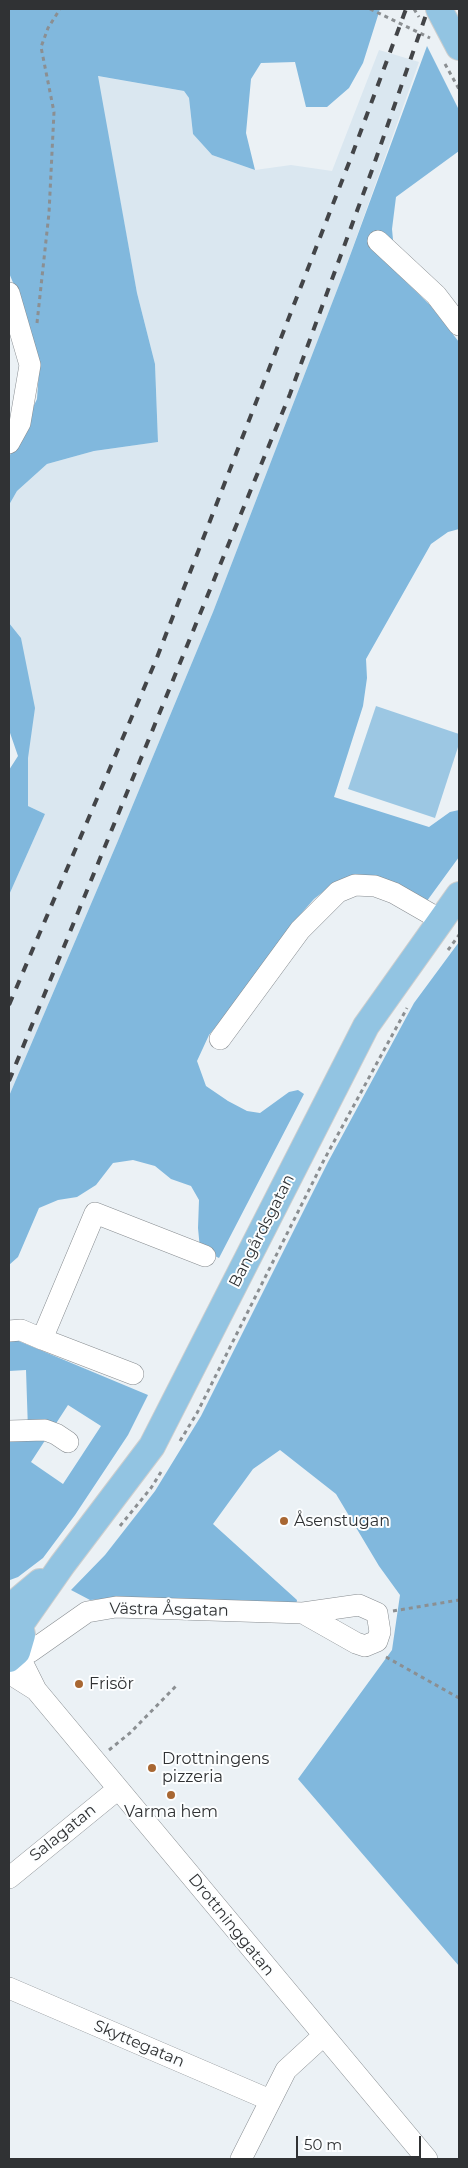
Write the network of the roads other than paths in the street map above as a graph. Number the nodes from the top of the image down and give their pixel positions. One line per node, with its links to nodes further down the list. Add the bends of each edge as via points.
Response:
1 (439, 9): 2 (main road)
2 (459, 47)
3 (378, 241): 5 (street, via 436,295)
4 (9, 293): 6 (street, via 30,365 20,423)
5 (459, 325)
6 (9, 443)
7 (459, 894): 8 (main road, Bangårdsgatan)
8 (441, 920): 9 (street, via 375,886 355,885 338,892 300,930); 17 (main road, Bangårdsgatan, via 366,1026 152,1446 62,1565)
9 (220, 1040)
10 (206, 1256): 12 (street, via 95,1213)
11 (9, 1331): 12 (street, via 21,1330)
12 (42, 1339): 13 (street)
13 (133, 1374)
14 (9, 1431): 15 (street, via 45,1430)
15 (68, 1442)
16 (303, 1613): 16 (street, Västra Åsgatan, via 359,1605 377,1613 380,1622 377,1641 365,1646 356,1643); 18 (street, Västra Åsgatan, via 100,1609 87,1612)
17 (13, 1615): 18 (main road, via 22,1635)
18 (12, 1661): 19 (street, Drottninggatan)
19 (118, 1789): 20 (street, Salagatan); 22 (street, Drottninggatan)
20 (9, 1878)
21 (9, 1988): 23 (street, Skyttegatan)
22 (323, 2036): 23 (street, via 286,2070); 25 (street, Drottninggatan)
23 (270, 2100): 24 (street)
24 (241, 2159)
25 (427, 2159)

